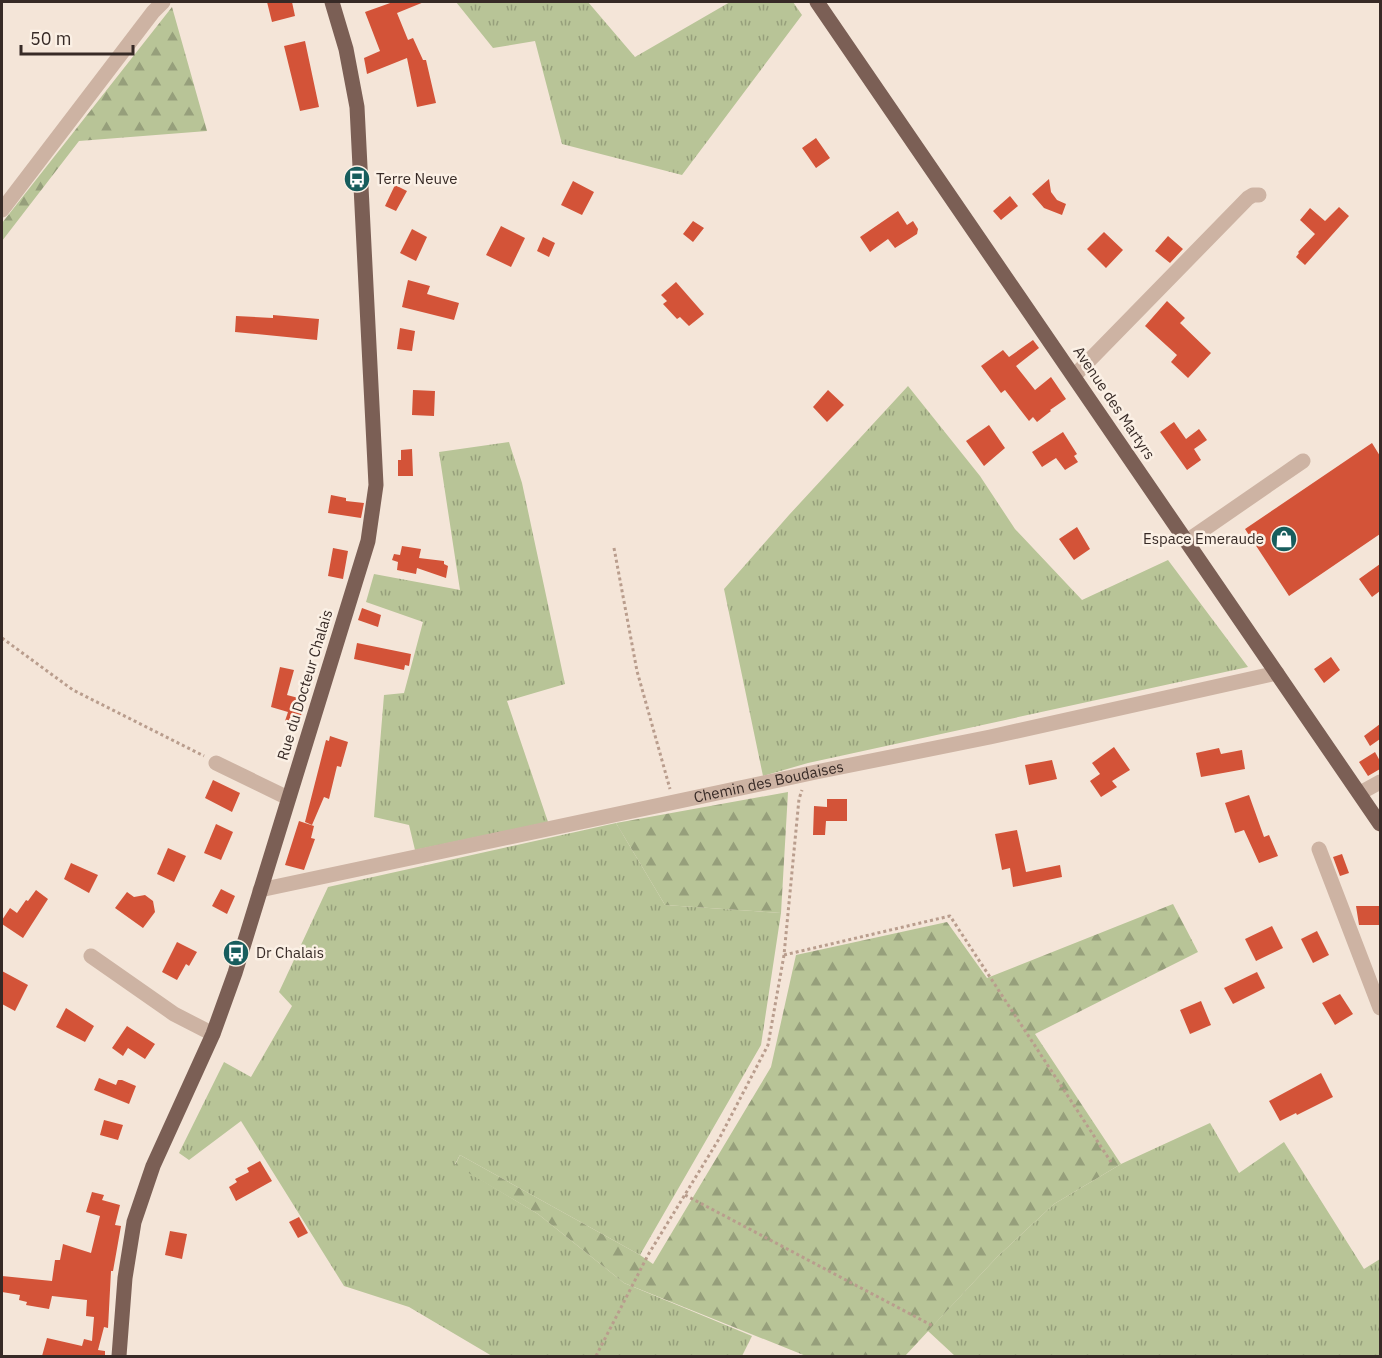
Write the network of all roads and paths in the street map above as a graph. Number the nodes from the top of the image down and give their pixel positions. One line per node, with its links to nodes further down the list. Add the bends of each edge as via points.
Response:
1 (163, 2): 5 (street)
2 (332, 2): 16 (main road, Rue du Docteur Chalais, via 357,107 376,485 368,541)
3 (817, 2): 6 (main road, Avenue des Martyrs)
4 (1259, 195): 6 (street, via 1248,198)
5 (2, 210)
6 (1074, 376): 8 (main road, Avenue des Martyrs)
7 (1303, 461): 8 (street)
8 (1187, 541): 11 (main road, Avenue des Martyrs)
9 (614, 548): 17 (path, via 637,671)
10 (2, 638): 12 (path, via 73,690)
11 (1277, 673): 13 (street, Chemin des Boudaises); 15 (main road, Avenue des Martyrs)
12 (216, 763): 16 (street)
13 (807, 774): 17 (street, Chemin des Boudaises); 21 (path, via 799,799)
14 (1380, 782): 15 (street)
15 (1360, 794): 18 (main road, Avenue des Martyrs)
16 (288, 798): 20 (main road, Rue du Docteur Chalais)
17 (674, 802): 20 (street, Chemin des Boudaises)
18 (1380, 824)
19 (1319, 849): 23 (street)
20 (260, 890): 24 (main road, Rue du Docteur Chalais)
21 (784, 955): 25 (path, via 950,916); 26 (path, via 768,1045)
22 (91, 956): 24 (street, via 174,1014)
23 (1380, 1008)
24 (213, 1034): 28 (main road, Rue du Docteur Chalais, via 153,1166 134,1222)
25 (1111, 1162)
26 (685, 1195): 27 (path); 29 (path, via 648,1255)
27 (933, 1326)
28 (119, 1356)
29 (596, 1356)

